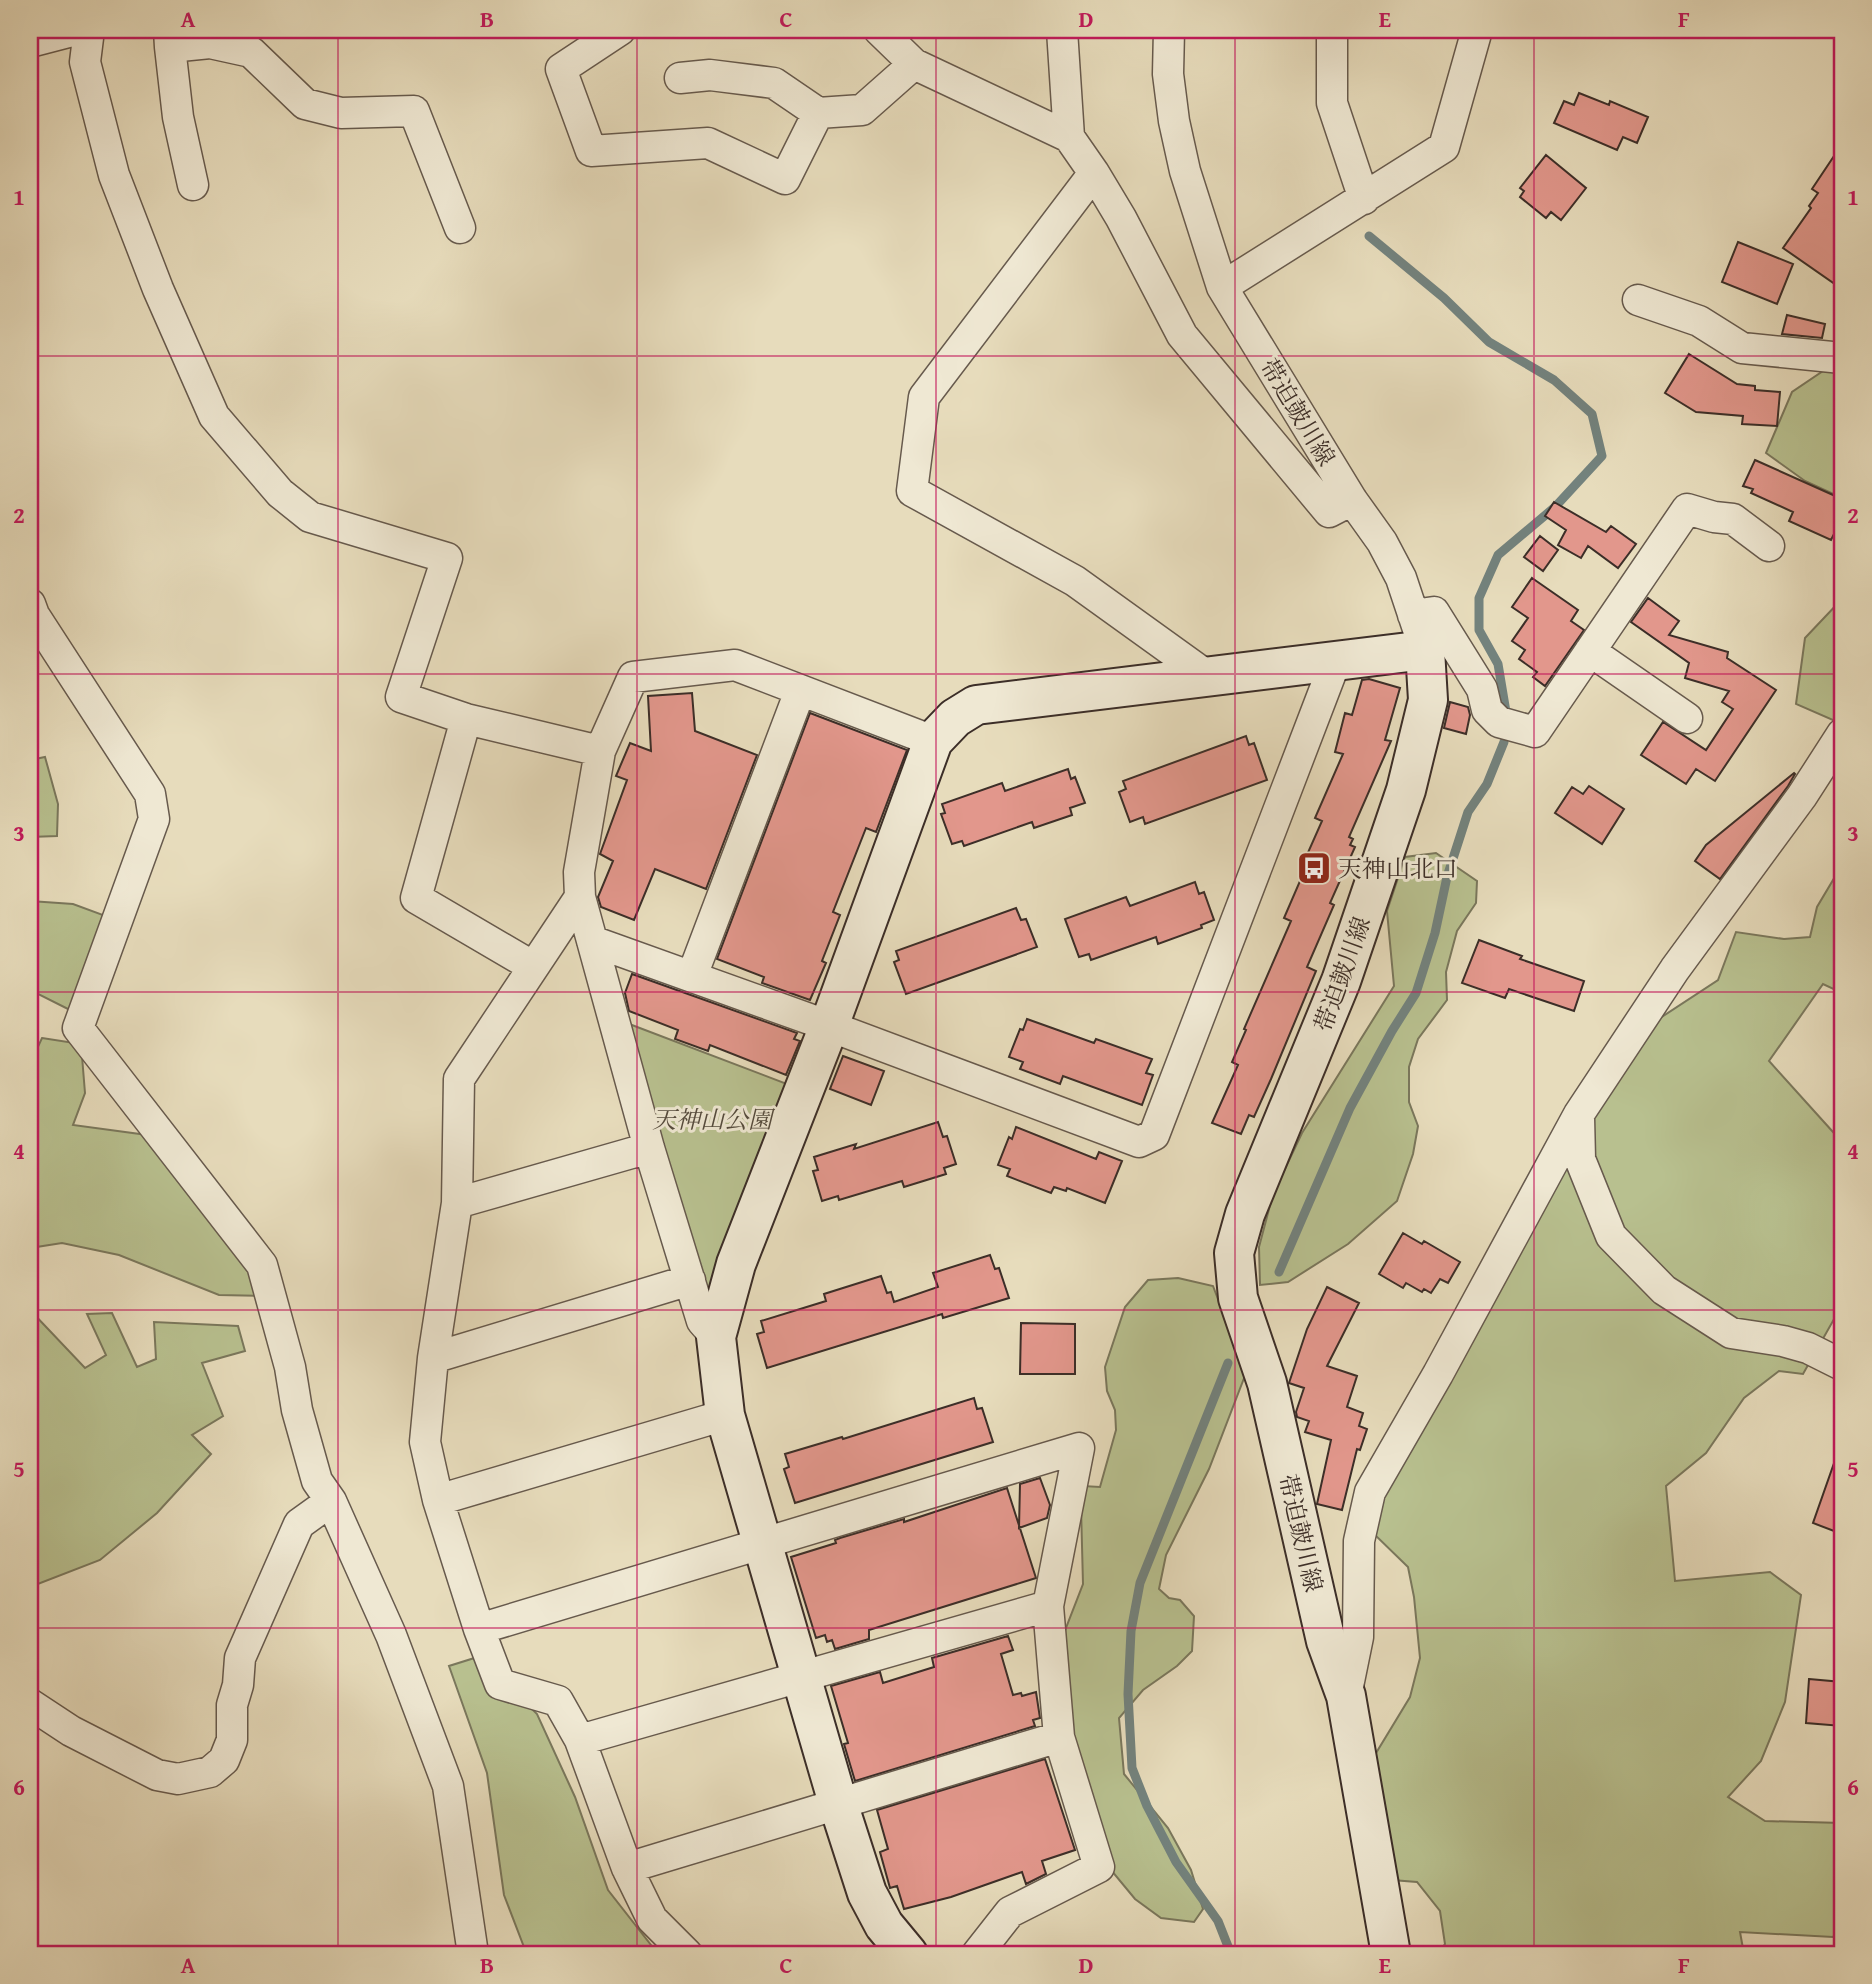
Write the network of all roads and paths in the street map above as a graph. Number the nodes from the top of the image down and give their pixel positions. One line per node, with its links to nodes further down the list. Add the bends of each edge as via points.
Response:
1 (76, 30): 10 (street)
2 (89, 30): 32 (street, via 85,62 114,175 214,416 280,493 310,517 447,558 401,697)
3 (620, 30): 13 (street, via 561,69 591,151 708,143 785,179)
4 (879, 30): 11 (street)
5 (1062, 30): 14 (street)
6 (1169, 30): 19 (street, 帯迫皷川線, via 1174,121)
7 (1332, 30): 17 (street, via 1332,103)
8 (1477, 30): 17 (street, via 1444,147)
9 (169, 38): 16 (street, via 178,117); 18 (street, via 251,52 305,104 341,113 414,111)
10 (30, 42)
11 (914, 64): 13 (street, via 862,110); 14 (street)
12 (680, 79): 13 (street, via 710,75 774,83)
13 (818, 113)
14 (1069, 137): 15 (street)
15 (1094, 173): 22 (street, via 1182,335 1329,512); 29 (street, via 924,397 912,491 1075,581)
16 (193, 185)
17 (1364, 199): 19 (street)
18 (460, 228)
19 (1222, 287): 22 (street, 帯迫皷川線)
20 (1639, 300): 21 (street, via 1699,321 1742,348)
21 (1842, 358)
22 (1352, 500): 25 (street, 帯迫皷川線, via 1382,542)
23 (1769, 546): 27 (street, via 1733,519 1687,509)
24 (30, 604): 50 (street, via 149,794 154,819 78,1028 262,1265 317,1481)
25 (1413, 615): 26 (street, 帯迫皷川線); 27 (street, via 1434,612 1499,722 1535,732)
26 (1425, 650): 28 (street); 55 (street, 帯迫皷川線, via 1428,700 1406,790 1341,981 1245,1214 1234,1253 1238,1298 1267,1383 1326,1641)
27 (1590, 651): 31 (street)
28 (1336, 660): 29 (street); 40 (street, via 1154,1135 1139,1142)
29 (1207, 677): 34 (street, via 976,705 955,718)
30 (800, 691): 34 (street); 35 (street, via 735,665 633,677); 39 (street)
31 (1687, 718)
32 (466, 719): 35 (street); 38 (street, via 416,898)
33 (1842, 734): 41 (street, via 1675,969)
34 (933, 741): 40 (street)
35 (600, 751): 36 (street, via 579,873)
36 (580, 897): 37 (street); 38 (street)
37 (592, 941): 39 (street); 42 (street)
38 (532, 967): 43 (street, via 458,1079)
39 (692, 976): 40 (street)
40 (829, 1026): 45 (street, via 736,1265)
41 (1579, 1114): 47 (street, via 1580,1159 1611,1236 1664,1290 1731,1333 1808,1348); 55 (street, via 1370,1492 1359,1541 1358,1637)
42 (649, 1148): 43 (street); 44 (street)
43 (457, 1203): 46 (street)
44 (690, 1280): 45 (street, via 702,1321); 46 (street)
45 (716, 1337): 48 (street)
46 (433, 1359): 49 (street, via 425,1442)
47 (1842, 1365)
48 (725, 1415): 49 (street); 51 (street)
49 (438, 1500): 53 (street)
50 (331, 1501): 56 (street, via 299,1524 240,1658 232,1740 224,1760 210,1772 178,1779 157,1775 71,1731); 61 (street, via 391,1635 448,1786)
51 (762, 1543): 52 (street, via 1079,1448); 53 (street); 54 (street)
52 (1048, 1606): 54 (street); 57 (street)
53 (479, 1629): 58 (street, via 500,1685 558,1701)
54 (801, 1676): 58 (street); 59 (street)
55 (1346, 1696): 65 (street, 帯迫皷川線)
56 (30, 1704)
57 (1059, 1737): 59 (street); 64 (street, via 1099,1867 1010,1912)
58 (580, 1740): 60 (street)
59 (838, 1803): 60 (street); 63 (street, via 867,1893 884,1925)
60 (627, 1868): 62 (street, via 652,1919)
61 (466, 1947)
62 (687, 1954)
63 (908, 1954)
64 (977, 1954)
65 (1391, 1954)

